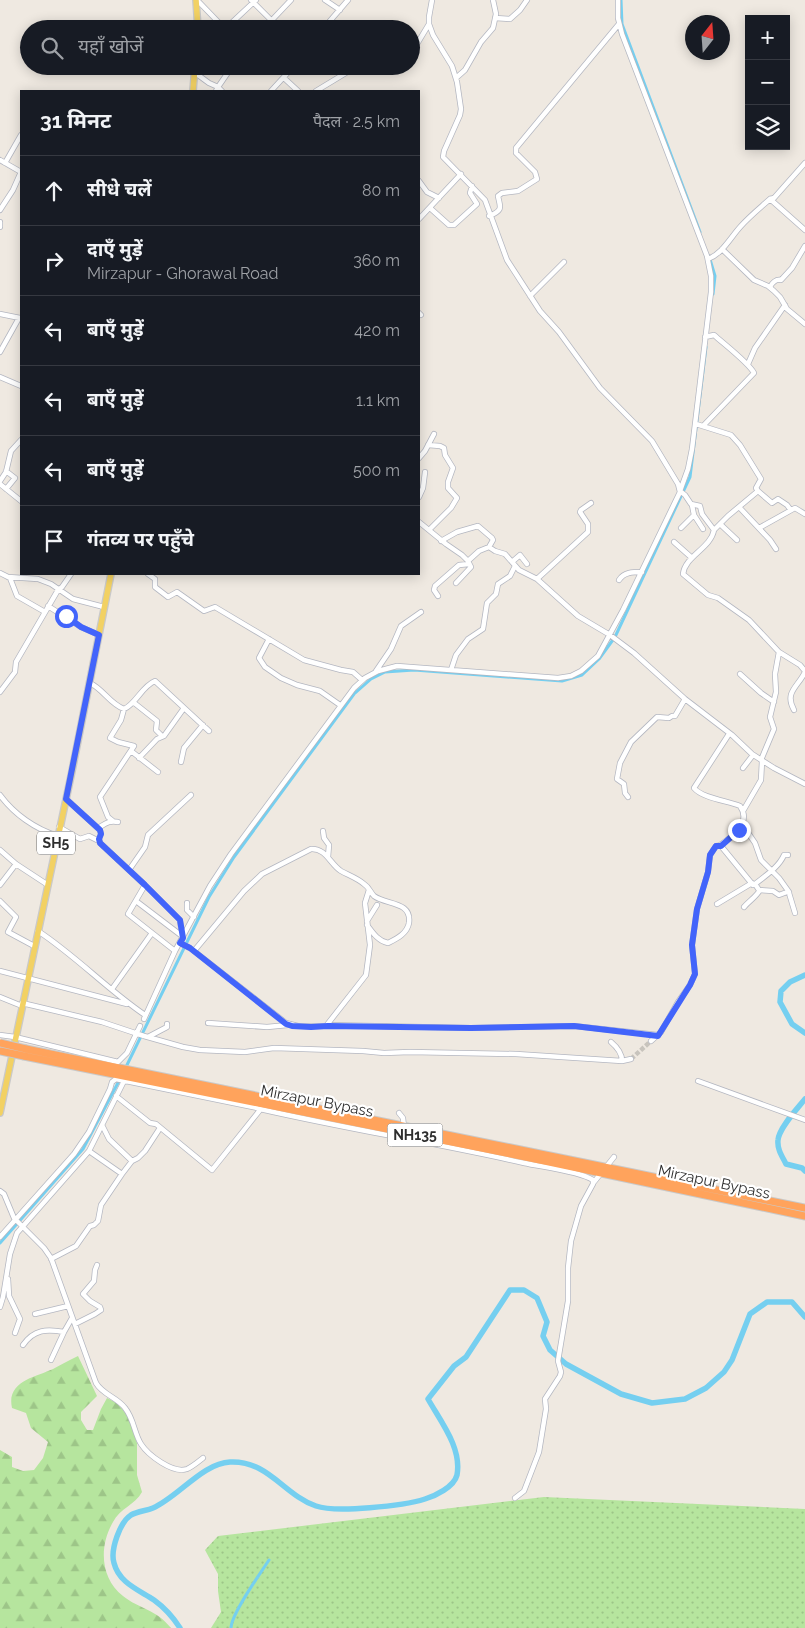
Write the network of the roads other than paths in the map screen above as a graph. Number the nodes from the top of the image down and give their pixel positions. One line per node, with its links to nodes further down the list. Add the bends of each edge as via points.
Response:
1 (197, 0): 12 (main road); 13 (street)
2 (291, 0): 15 (street)
3 (325, 0): 10 (street)
4 (348, 0): 10 (street)
5 (432, 0): 17 (street)
6 (493, 0): 11 (street)
7 (527, 0): 11 (street, via 510,19)
8 (618, 0): 18 (street)
9 (254, 1): 14 (street); 15 (street)
10 (340, 10): 16 (street)
11 (495, 18): 26 (street, via 493,28)
12 (198, 20)
13 (216, 20)
14 (234, 20)
15 (272, 20)
16 (331, 20)
17 (429, 24): 19 (street); 26 (street)
18 (619, 24): 44 (street, via 516,148 516,153 535,172 536,179 518,191 498,196 501,207); 51 (street)
19 (420, 39)
20 (193, 75): 28 (main road)
21 (200, 75): 27 (street)
22 (226, 75): 27 (street)
23 (286, 75): 25 (street)
24 (342, 75): 31 (street)
25 (284, 78): 29 (street); 30 (street)
26 (456, 78): 37 (street, via 461,114 442,156)
27 (217, 89)
28 (192, 90)
29 (272, 90)
30 (297, 90)
31 (318, 90)
32 (20, 136): 33 (street)
33 (2, 162): 35 (street)
34 (805, 163): 41 (street)
35 (20, 171)
36 (20, 174): 43 (street)
37 (460, 174): 39 (street); 40 (street)
38 (420, 182): 40 (street, via 427,192)
39 (472, 186): 42 (street, via 470,193 477,204 453,226); 44 (street, via 486,203)
40 (439, 198): 42 (street)
41 (770, 199): 48 (street); 50 (street)
42 (430, 208): 45 (street)
43 (0, 210)
44 (489, 216): 54 (street, via 507,260)
45 (420, 218)
46 (0, 222): 47 (street)
47 (0, 227)
48 (805, 230)
49 (805, 246): 53 (street, via 792,268)
50 (722, 249): 51 (street); 53 (street, via 757,282)
51 (708, 259): 59 (street, via 712,286)
52 (564, 262): 54 (street)
53 (770, 287): 55 (street)
54 (530, 296): 74 (street, via 600,388 652,441)
55 (785, 305): 58 (street); 61 (street)
56 (0, 314): 57 (street)
57 (20, 318): 60 (street)
58 (805, 324)
59 (707, 336): 61 (street, via 714,335); 64 (street)
60 (0, 352)
61 (748, 364): 64 (street, via 754,373 752,378)
62 (0, 377): 63 (street)
63 (20, 386)
64 (699, 425): 73 (street, via 729,434 740,446 762,478 756,488); 74 (street)
65 (434, 434): 67 (street)
66 (20, 441): 69 (street, via 11,451)
67 (428, 445): 68 (street); 88 (street, via 444,448 453,468 448,488 456,498 451,508)
68 (420, 457)
69 (6, 471): 71 (street); 72 (street, via 15,477)
70 (425, 472): 75 (street)
71 (0, 483): 72 (street)
72 (6, 489): 76 (street)
73 (758, 491): 79 (street); 80 (street, via 772,503 778,499)
74 (681, 492): 78 (street); 99 (street)
75 (420, 495)
76 (20, 500)
77 (590, 503): 105 (street, via 580,512 588,524 588,532)
78 (692, 505): 82 (street); 89 (street, via 700,506)
79 (739, 507): 84 (street); 86 (street)
80 (790, 509): 81 (street, via 796,508); 86 (street)
81 (805, 514)
82 (694, 515): 85 (street); 87 (street)
83 (420, 523): 88 (street)
84 (720, 524): 89 (street); 91 (street)
85 (682, 528)
86 (759, 528): 94 (street)
87 (703, 529)
88 (429, 530): 90 (street)
89 (714, 530): 95 (street, via 710,540)
90 (441, 540): 93 (street, via 478,526 493,540); 96 (street)
91 (737, 540)
92 (674, 542): 95 (street)
93 (488, 547): 96 (street, via 479,551); 97 (street, via 505,554)
94 (776, 549)
95 (692, 558): 117 (street, via 684,574 708,594 750,620)
96 (469, 563): 107 (street, via 471,567); 109 (street, via 459,566 435,586)
97 (513, 564): 98 (street, via 520,555); 105 (street); 118 (street, via 510,576 500,582 496,594 487,603 483,629 468,639 456,655)
98 (527, 564)
99 (642, 572): 106 (street, via 630,572); 115 (street)
100 (0, 574): 104 (street)
101 (70, 575): 108 (street)
102 (111, 575): 111 (main road, SH5)
103 (149, 575): 116 (street, via 155,579 155,587 168,597 177,592 204,611 215,607)
104 (8, 577): 108 (street, via 38,579); 112 (street, via 17,596)
105 (537, 579): 115 (street, via 578,616)
106 (619, 580)
107 (456, 583)
108 (58, 590): 110 (street); 111 (street, via 72,599)
109 (438, 596)
110 (48, 606): 112 (street); 114 (street)
111 (104, 607): 114 (main road, SH5)
112 (45, 612): 124 (street, via 16,662 16,672)
113 (421, 612): 120 (street, via 401,626)
114 (99, 635): 123 (main road, SH5)
115 (612, 637): 118 (street, via 595,660 564,677); 125 (street)
116 (269, 639): 122 (street, via 309,662 353,672); 128 (street, via 259,656 266,667)
117 (779, 652): 119 (street); 127 (street)
118 (452, 670): 120 (street, via 397,666)
119 (805, 671): 131 (street, via 790,695)
120 (376, 672): 122 (street)
121 (740, 674): 127 (street)
122 (362, 680): 128 (street)
123 (90, 682): 130 (street); 147 (main road, SH5)
124 (0, 692)
125 (685, 698): 134 (street); 146 (street, via 675,716 656,717 628,746 617,779 624,784)
126 (133, 702): 129 (street, via 154,681); 130 (street); 135 (street, via 157,721 156,730)
127 (774, 702): 139 (street, via 770,720 774,730)
128 (340, 705): 176 (street, via 231,854)
129 (184, 708): 132 (street); 135 (street)
130 (124, 709): 136 (street, via 110,738 134,745)
131 (794, 710)
132 (203, 725): 133 (street); 140 (street, via 184,748)
133 (209, 731)
134 (729, 734): 137 (street); 148 (street, via 694,788 740,806)
135 (162, 736): 138 (street)
136 (131, 751): 138 (street); 151 (street, via 100,797 108,817 116,821)
137 (753, 755): 139 (street); 141 (street)
138 (139, 758): 142 (street)
139 (761, 761): 143 (street); 148 (street, via 761,780)
140 (181, 762)
141 (743, 768)
142 (158, 772)
143 (805, 784)
144 (0, 795): 153 (street, via 33,826)
145 (191, 795): 160 (street, via 148,835 146,848)
146 (628, 797)
147 (66, 799): 150 (main road, SH5); 151 (street)
148 (743, 811): 149 (street)
149 (742, 824): 155 (street, via 737,833); 161 (street)
150 (60, 827): 153 (main road, SH5); 154 (street, via 80,839 89,836)
151 (98, 828): 154 (street, via 101,834)
152 (323, 831): 158 (street, via 329,845)
153 (58, 836): 164 (main road, SH5)
154 (99, 841): 160 (street)
155 (721, 846): 162 (street); 197 (street, via 716,846 710,855 697,909 692,951 693,979)
156 (0, 850): 159 (street)
157 (788, 855): 161 (street, via 785,854)
158 (328, 857): 166 (street, via 332,865); 182 (street, via 312,848 266,871)
159 (16, 864): 163 (street); 164 (street)
160 (129, 870): 165 (street)
161 (770, 870): 162 (street); 168 (street)
162 (754, 884): 167 (street); 172 (street)
163 (0, 885)
164 (48, 885): 178 (main road, SH5)
165 (145, 885): 169 (street); 180 (street, via 180,920)
166 (369, 889): 177 (street, via 365,903); 177 (street, via 377,898 405,908 409,922 406,932 388,943 376,937)
167 (760, 890): 168 (street, via 779,895); 174 (street)
168 (789, 892): 175 (street)
169 (136, 900): 179 (street, via 128,914); 180 (street)
170 (0, 901): 181 (street, via 16,917 8,932)
171 (186, 902): 176 (street, via 187,910)
172 (717, 904)
173 (376, 905): 177 (street)
174 (744, 907)
175 (795, 914)
176 (194, 917): 180 (street)
177 (367, 923): 194 (street, via 369,951 366,975)
178 (38, 931): 181 (main road, SH5); 186 (street)
179 (152, 933): 183 (street); 186 (street)
180 (182, 940): 182 (street); 183 (street)
181 (34, 946): 185 (main road, SH5)
182 (192, 949): 192 (street)
183 (175, 952): 189 (street, via 145,1017)
184 (0, 971): 185 (street)
185 (28, 977): 188 (main road, SH5); 189 (street)
186 (112, 989): 189 (street)
187 (0, 997): 188 (street)
188 (22, 1004): 196 (street, via 68,1013); 198 (main road, SH5)
189 (129, 1004)
190 (208, 1022): 192 (street, via 266,1028)
191 (167, 1024): 196 (street, via 167,1027)
192 (289, 1025): 194 (street)
193 (140, 1026): 196 (street)
194 (328, 1026): 197 (street, via 574,1026)
195 (0, 1035): 198 (street)
196 (142, 1035): 198 (street, via 118,1062); 205 (street, via 189,1048 236,1052 274,1048 384,1054 506,1053)
197 (658, 1036): 199 (street)
198 (15, 1037): 210 (main road, SH5)
199 (651, 1041)
200 (611, 1042): 205 (street, via 622,1056)
201 (0, 1043): 203 (highway, Mirzapur Bypass / NH135, bridge)
202 (0, 1051): 203 (highway, Mirzapur Bypass / NH135, bridge)
203 (25, 1052): 215 (highway, Mirzapur Bypass / NH135)
204 (631, 1059): 205 (street)
205 (622, 1061)
206 (120, 1080): 208 (street); 209 (street); 227 (street, via 112,1082 90,1132)
207 (698, 1081): 212 (street)
208 (116, 1096): 213 (street); 214 (street)
209 (260, 1109): 214 (street, via 213,1170); 221 (street, via 576,1174 592,1178)
210 (0, 1113)
211 (399, 1113): 215 (street)
212 (805, 1120)
213 (102, 1125): 216 (street); 218 (street, via 109,1139)
214 (160, 1128): 218 (street, via 141,1155)
215 (405, 1130): 219 (highway, Mirzapur Bypass / NH135)
216 (89, 1151): 220 (street); 227 (street)
217 (614, 1157): 219 (street)
218 (132, 1160): 220 (street)
219 (605, 1170): 221 (street); 225 (highway, Mirzapur Bypass / NH135); 226 (highway, Mirzapur Bypass / NH135)
220 (122, 1174): 229 (street, via 102,1205 97,1223 90,1226 76,1246)
221 (594, 1182): 242 (street, via 573,1229 568,1301 558,1358 561,1374 545,1399 540,1448 524,1491)
222 (0, 1191): 223 (street)
223 (6, 1200): 224 (street); 227 (street)
224 (0, 1202)
225 (805, 1208)
226 (805, 1216)
227 (19, 1223): 228 (street); 229 (street); 231 (street)
228 (0, 1237)
229 (51, 1259): 232 (street)
230 (97, 1265): 236 (street, via 94,1281 83,1294 101,1310)
231 (6, 1276): 233 (street); 238 (street, via 8,1296 20,1320)
232 (68, 1306): 234 (street); 235 (street)
233 (0, 1307)
234 (35, 1314)
235 (72, 1318): 236 (street); 237 (street)
236 (75, 1324): 241 (street, via 100,1389 115,1398 133,1418 141,1444 157,1460 174,1470 186,1469)
237 (64, 1332): 239 (street, via 44,1330 28,1338); 240 (street)
238 (15, 1333)
239 (23, 1345)
240 (51, 1360)
241 (203, 1458)
242 (515, 1498)

